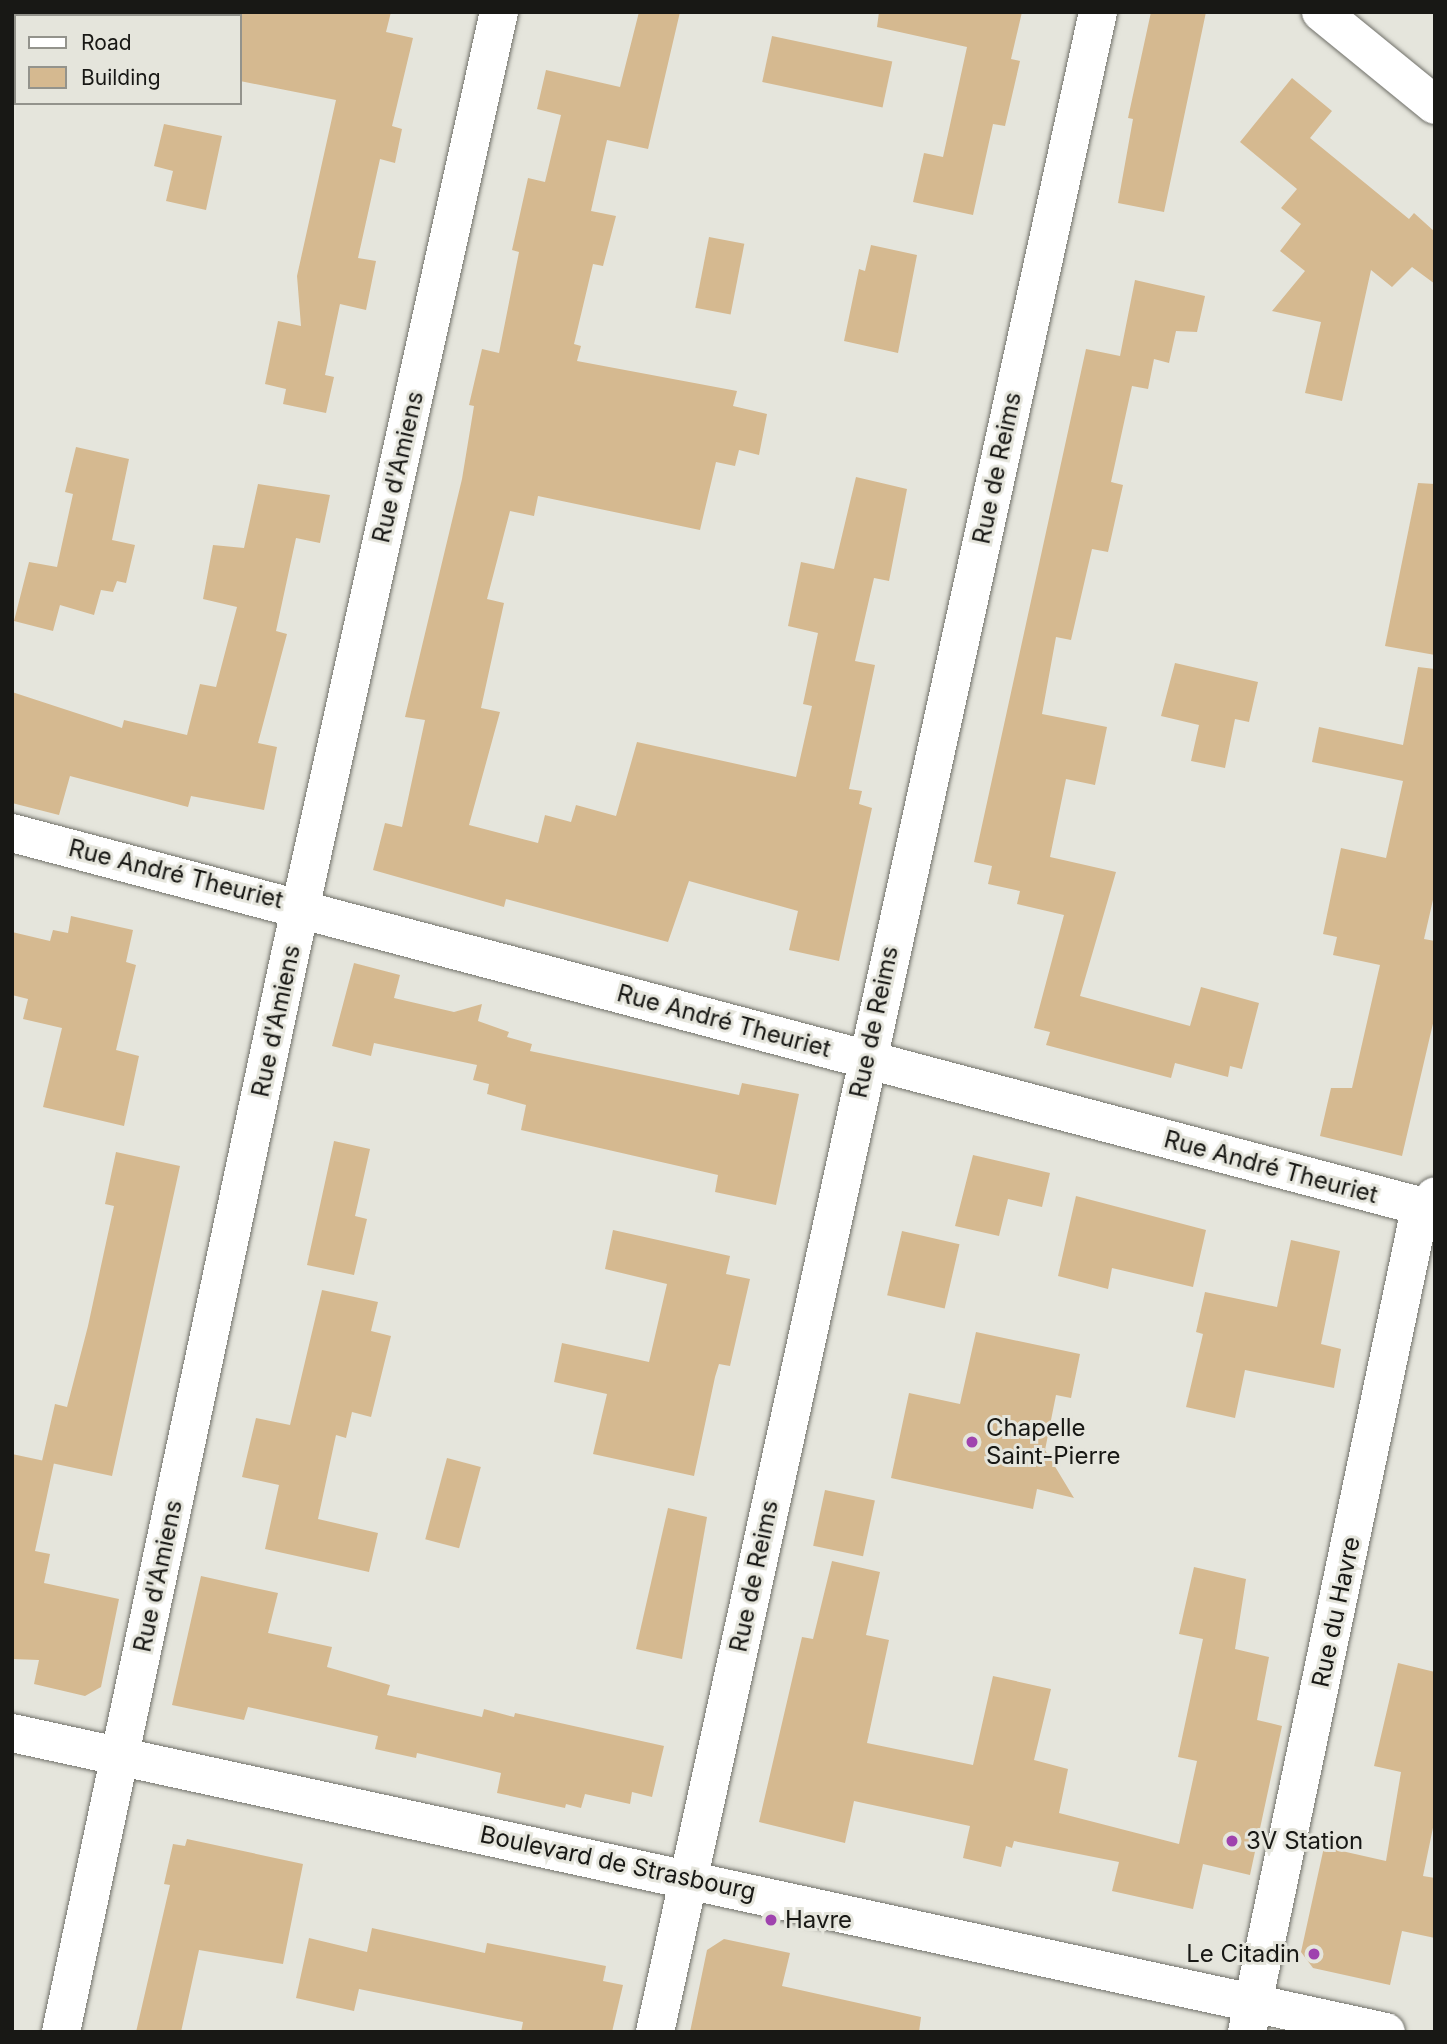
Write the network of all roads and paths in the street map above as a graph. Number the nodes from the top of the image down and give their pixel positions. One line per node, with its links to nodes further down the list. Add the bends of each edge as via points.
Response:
1 (499, 12): 6 (street, Rue d'Amiens)
2 (1098, 12): 7 (street, Rue de Reims)
3 (1321, 12): 4 (street)
4 (1435, 105)
5 (12, 833): 6 (street, Rue André Theuriet)
6 (301, 906): 7 (street, Rue André Theuriet); 10 (street, Rue d'Amiens)
7 (866, 1060): 8 (street, Rue André Theuriet); 11 (street, Rue de Reims)
8 (1432, 1204): 12 (street, Rue du Havre, via 1417,1223)
9 (12, 1733): 10 (street, Boulevard de Strasbourg)
10 (120, 1756): 11 (street, Boulevard de Strasbourg); 13 (street, Rue d'Amiens)
11 (689, 1877): 12 (street, Boulevard de Strasbourg); 14 (street, Rue de Reims)
12 (1250, 2018): 15 (street, Boulevard de Strasbourg)
13 (61, 2032)
14 (654, 2032)
15 (1386, 2032)

